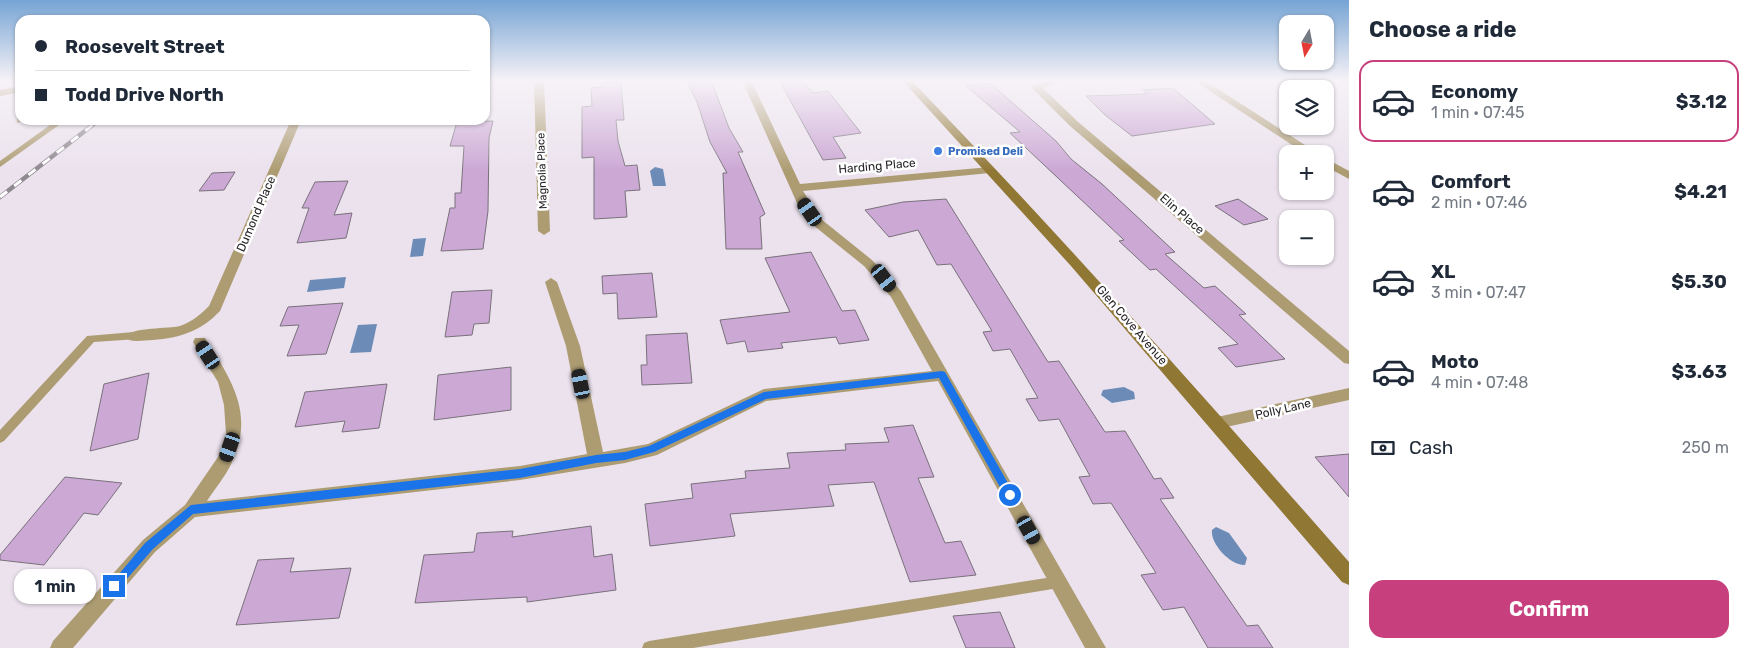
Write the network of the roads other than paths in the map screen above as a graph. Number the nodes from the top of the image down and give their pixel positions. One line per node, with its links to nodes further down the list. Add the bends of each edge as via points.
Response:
1 (540, 110): 14 (street, Magnolia Place)
2 (760, 110): 13 (street)
3 (934, 110): 11 (main road, Glen Cove Avenue)
4 (1060, 110): 18 (street, Elin Place)
5 (1245, 110): 8 (street)
6 (55, 125): 9 (lane)
7 (294, 125): 16 (street, Dumond Place, via 215,308 201,322 186,330)
8 (1300, 145)
9 (0, 165)
10 (1334, 167): 12 (street)
11 (990, 170): 13 (street, Harding Place); 21 (main road, Glen Cove Avenue, via 1133,325)
12 (1349, 176)
13 (796, 188): 19 (street, via 817,222 884,278)
14 (544, 231)
15 (551, 282): 23 (street, via 573,346)
16 (134, 336): 22 (lane, via 91,339)
17 (200, 342): 24 (street, via 225,382 232,405 234,434 225,460)
18 (1349, 359)
19 (942, 375): 23 (street, via 764,395 651,450); 26 (street)
20 (1349, 394): 21 (street, Polly Lane)
21 (1217, 424): 25 (main road, Glen Cove Avenue)
22 (0, 438)
23 (596, 459): 24 (street, via 520,473)
24 (191, 510): 27 (street, via 149,546)
25 (1349, 576)
26 (1059, 582): 28 (lane); 29 (street)
27 (60, 648)
28 (649, 648)
29 (1096, 648)

